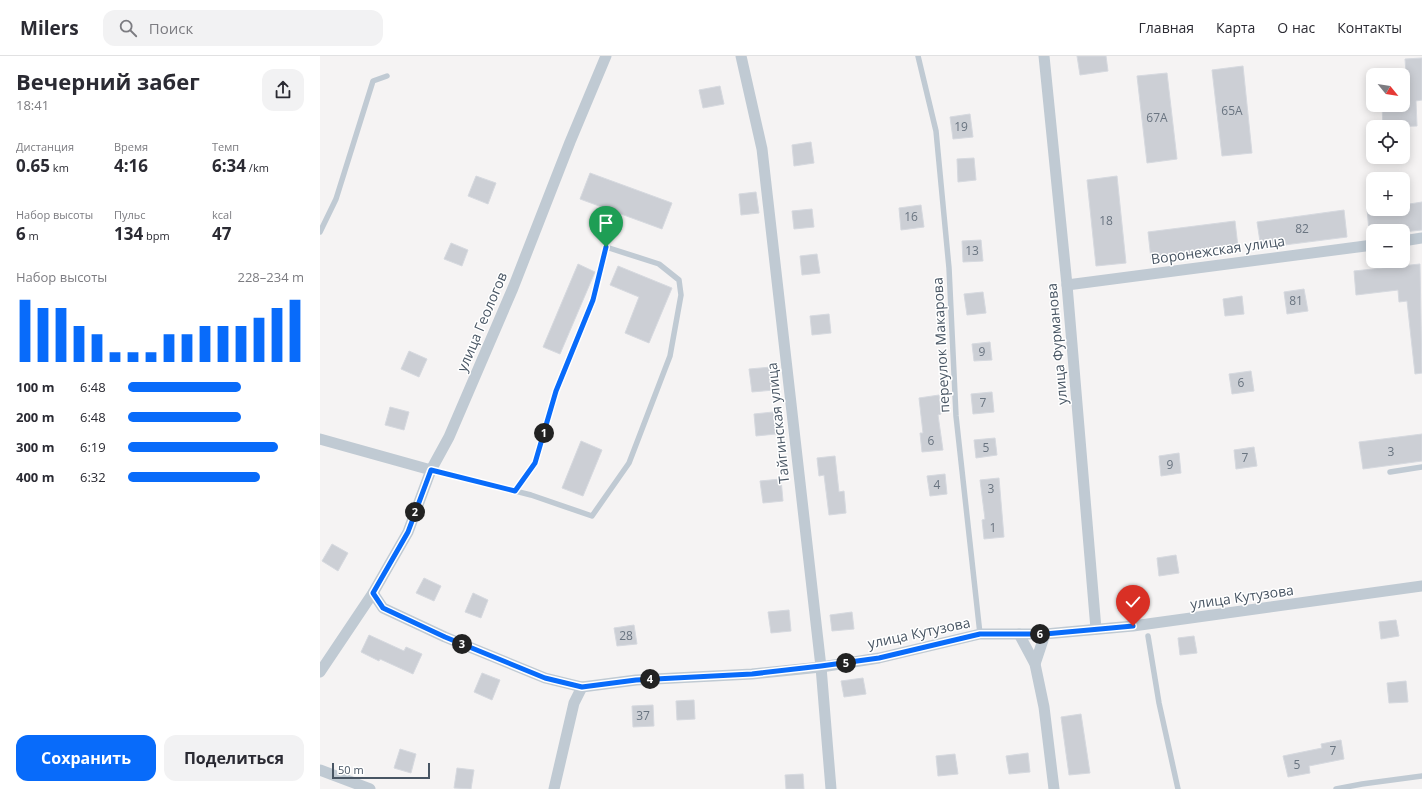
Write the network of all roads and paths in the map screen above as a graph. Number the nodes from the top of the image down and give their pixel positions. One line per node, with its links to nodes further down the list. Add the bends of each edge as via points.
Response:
1 (606, 56): 13 (street, улица Геологов, via 513,288 449,437)
2 (741, 56): 24 (street, Тайгинская улица, via 762,149)
3 (918, 56): 19 (lane, переулок Макарова, via 936,131 949,268 956,416)
4 (1044, 56): 10 (street, улица Фурманова)
5 (387, 76): 6 (lane, via 373,81 336,199)
6 (320, 232)
7 (1422, 238): 8 (street)
8 (1410, 240)
9 (1366, 246): 10 (street, Воронежская улица)
10 (1067, 285): 18 (street, улица Фурманова)
11 (320, 439): 13 (street)
12 (1422, 466): 14 (lane)
13 (431, 470): 15 (lane); 17 (street, улица Геологов, via 408,532)
14 (1390, 472)
15 (515, 491): 15 (lane, via 535,463 556,391 593,300 606,247 659,264 679,280 682,295 670,356 629,463 592,516)
16 (1422, 586): 18 (street, улица Кутузова, via 1252,611)
17 (373, 593): 25 (street, улица Геологов); 26 (street, улица Кутузова, via 383,608 445,637 545,678)
18 (1096, 629): 21 (street, улица Кутузова)
19 (980, 634): 20 (street, улица Кутузова); 24 (street, улица Кутузова, via 879,658)
20 (1019, 634): 21 (street, улица Кутузова); 23 (street)
21 (1045, 634): 23 (street)
22 (1148, 636): 33 (lane, via 1159,703)
23 (1035, 664): 32 (street, via 1044,706)
24 (821, 666): 26 (street, улица Кутузова, via 752,674 636,680); 31 (street, Тайгинская улица)
25 (320, 672)
26 (582, 687): 30 (street, via 574,702)
27 (320, 770): 29 (street)
28 (1422, 776): 34 (lane)
29 (370, 789)
30 (554, 789)
31 (831, 789)
32 (1054, 789)
33 (1178, 789)
34 (1336, 789)

